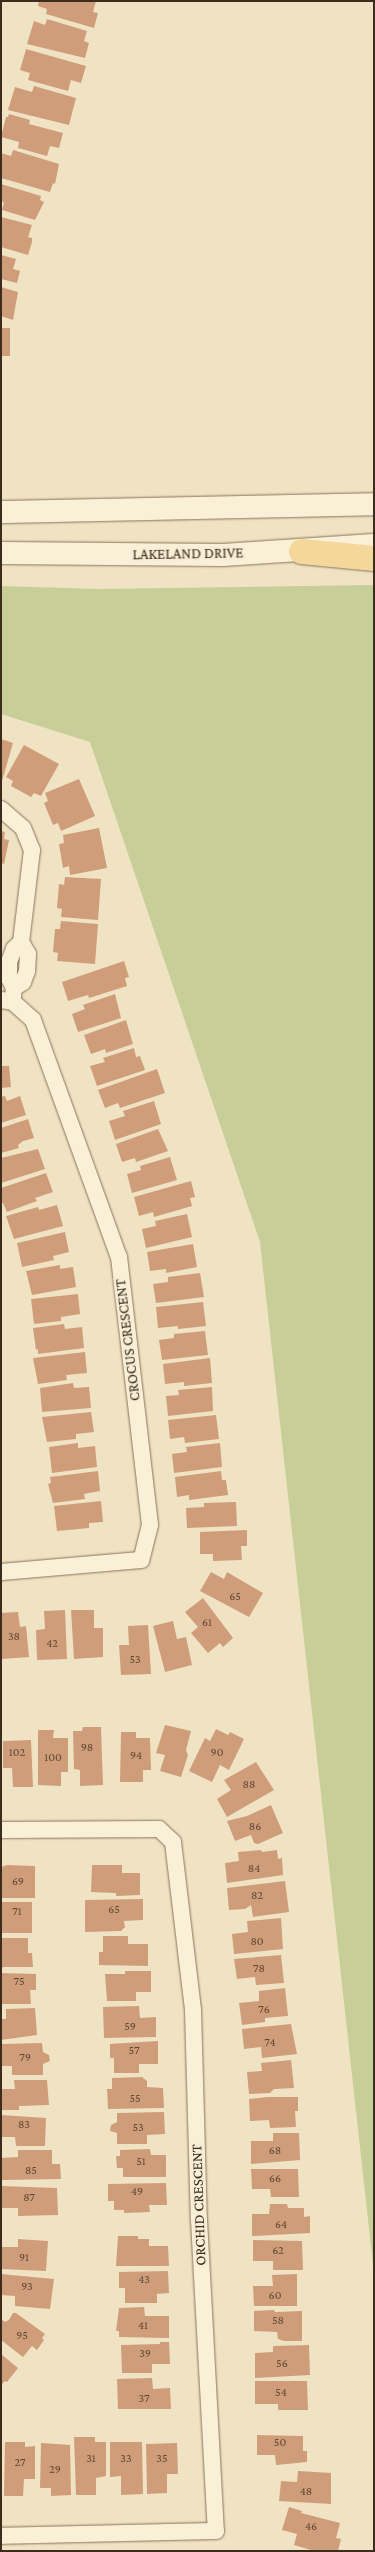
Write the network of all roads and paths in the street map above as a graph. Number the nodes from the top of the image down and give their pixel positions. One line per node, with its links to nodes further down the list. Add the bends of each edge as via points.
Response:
1 (374, 504): 2 (main road)
2 (1, 512)
3 (374, 545): 4 (main road, LAKELAND DRIVE)
4 (301, 551): 5 (main road, LAKELAND DRIVE, via 128,555); 6 (main road)
5 (1, 553)
6 (374, 558)
7 (1, 809): 8 (street, CROCUS CRESCENT, via 23,828 32,850 21,942 9,962)
8 (10, 996): 9 (street, CROCUS CRESCENT, via 33,1020 118,1257 150,1525 141,1560)
9 (1, 1572)
10 (1, 1830): 11 (street, ORCHID CRESCENT, via 159,1829 173,1842 193,2010 199,2220 216,2531)
11 (1, 2536)

